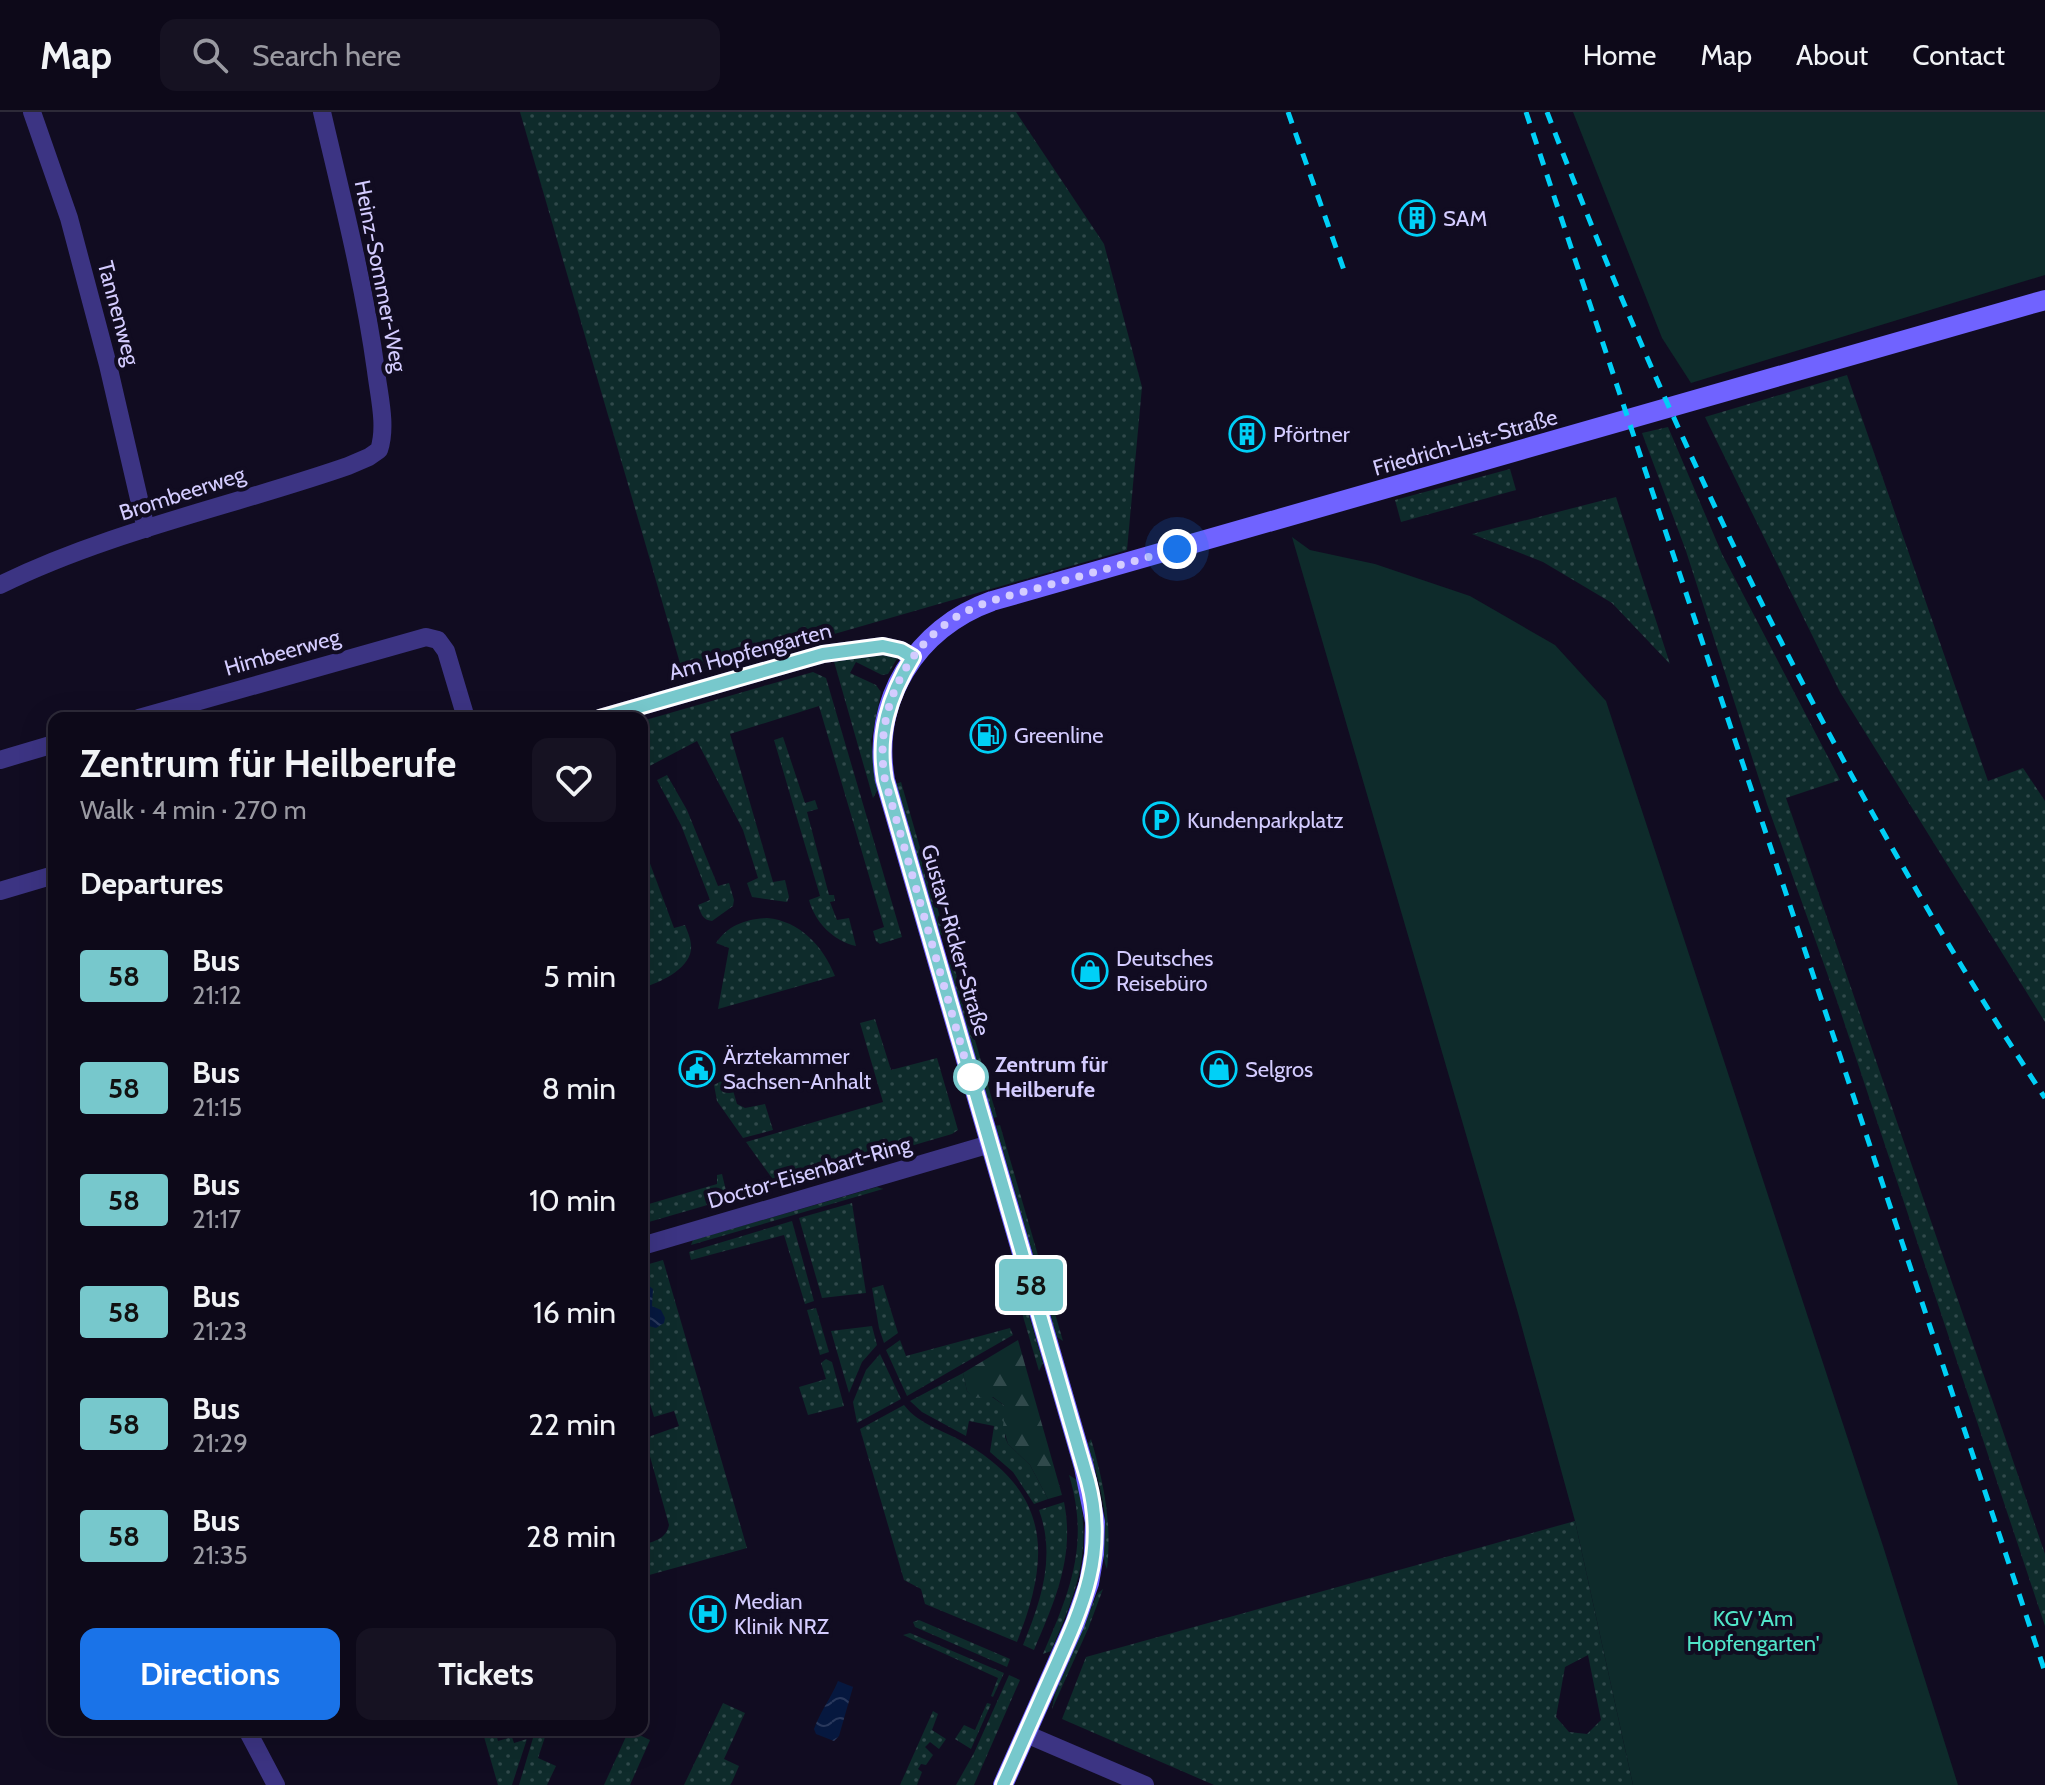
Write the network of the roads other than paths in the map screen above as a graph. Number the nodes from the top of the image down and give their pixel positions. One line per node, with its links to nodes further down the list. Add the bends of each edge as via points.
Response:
1 (32, 112): 5 (street, Tannenweg, via 73,232)
2 (322, 112): 4 (street, Heinz-Sommer-Weg, via 372,343 382,432)
3 (2045, 300): 7 (street, Friedrich-List-Straße, via 992,601 943,626)
4 (379, 450): 5 (street, Brombeerweg, via 348,466)
5 (146, 529): 6 (street, Brombeerweg)
6 (0, 585)
7 (913, 657): 10 (street, Am Hopfengarten, via 883,646 823,654); 15 (street, Gustav-Ricker-Straße, via 887,712 884,771)
8 (160, 712): 9 (street, Himbeerweg, via 426,637 438,640 446,651)
9 (464, 712)
10 (621, 712)
11 (48, 746): 12 (street)
12 (0, 760)
13 (48, 877): 14 (street)
14 (0, 891)
15 (990, 1144): 16 (street, Doctor-Eisenbart-Ring); 17 (street, Gustav-Ricker-Straße, via 1088,1481 1095,1522 1085,1598)
16 (648, 1244)
17 (1026, 1734): 20 (street, Gustav-Ricker-Straße); 21 (street)
18 (250, 1736): 19 (street)
19 (276, 1785)
20 (1003, 1785)
21 (1145, 1785)

